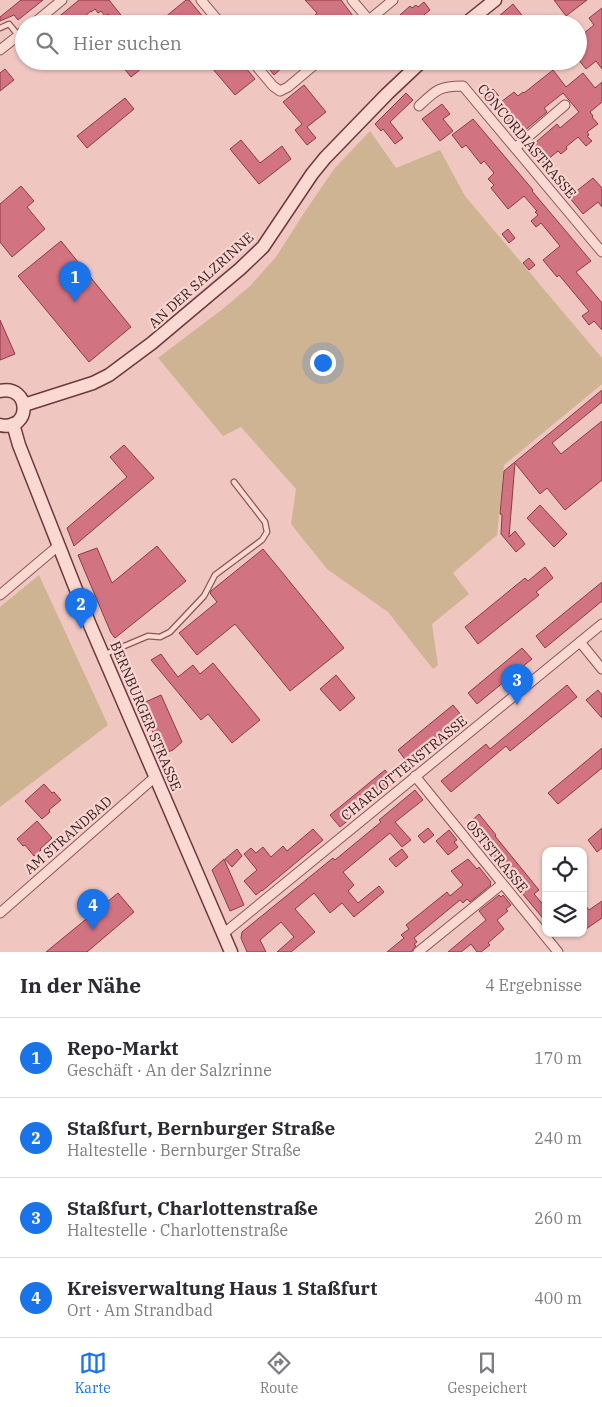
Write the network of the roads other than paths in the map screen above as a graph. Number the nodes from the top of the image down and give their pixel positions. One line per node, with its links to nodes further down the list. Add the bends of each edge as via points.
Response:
1 (62, 0): 6 (street)
2 (201, 0): 7 (street)
3 (352, 0): 8 (street)
4 (393, 0): 9 (street)
5 (494, 0): 10 (main road)
6 (43, 15)
7 (214, 15)
8 (362, 15)
9 (375, 15)
10 (476, 15)
11 (0, 28): 12 (lane, via 9,24)
12 (15, 28)
13 (15, 38): 14 (street)
14 (0, 50)
15 (260, 70): 16 (street, via 280,91)
16 (308, 70)
17 (412, 70): 23 (main road, AN DER SALZRINNE, via 325,158 263,247 240,269 152,343 109,374 93,383)
18 (565, 105): 20 (street)
19 (419, 106): 20 (street, CONCORDIASTRASSE, via 436,90 463,86)
20 (515, 148): 21 (street, CONCORDIASTRASSE)
21 (602, 252)
22 (0, 391): 23 (main road, via 13,392)
23 (24, 404): 24 (main road, via 23,414)
24 (13, 424): 25 (main road); 27 (main road, BERNBURGER STRASSE)
25 (0, 425)
26 (234, 482): 31 (lane, via 265,522 267,532 262,540 215,575 204,596 170,632 160,637 148,636)
27 (58, 546): 28 (street); 31 (main road, BERNBURGER STRASSE)
28 (0, 595)
29 (602, 624): 30 (street, CHARLOTTENSTRASSE)
30 (580, 642): 32 (street); 33 (street, CHARLOTTENSTRASSE)
31 (103, 655): 34 (main road, BERNBURGER STRASSE)
32 (602, 669)
33 (415, 776): 35 (street, OSTSTRASSE); 37 (street, CHARLOTTENSTRASSE)
34 (155, 777): 36 (street, AM STRANDBAD); 37 (main road, BERNBURGER STRASSE)
35 (502, 884): 38 (street, OSTSTRASSE); 40 (street)
36 (0, 914)
37 (223, 934): 39 (main road, BERNBURGER STRASSE)
38 (556, 951)
39 (231, 952)
40 (418, 952)

